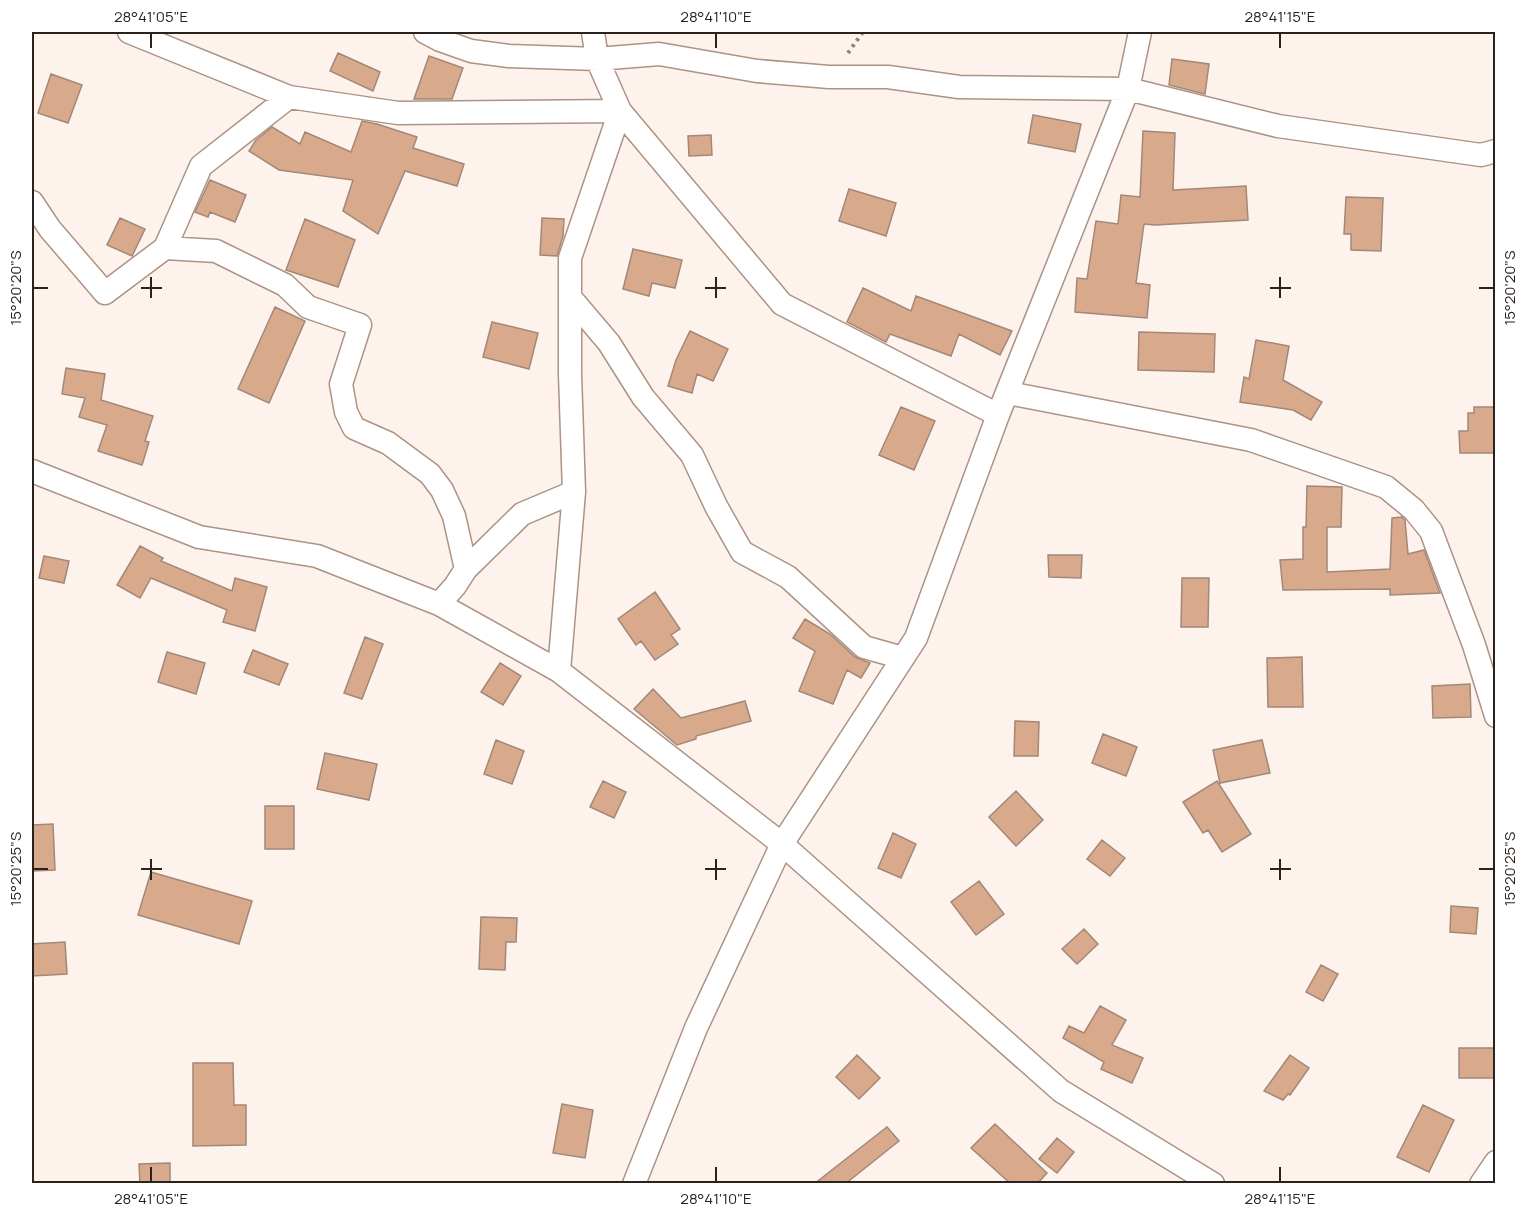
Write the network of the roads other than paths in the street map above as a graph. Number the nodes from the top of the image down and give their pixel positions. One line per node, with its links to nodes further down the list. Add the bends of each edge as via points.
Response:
1 (129, 32): 7 (street)
2 (425, 32): 5 (street, via 471,51)
3 (593, 32): 5 (street)
4 (1140, 32): 6 (street)
5 (597, 59): 6 (street, via 660,54 757,71 888,77 959,87); 8 (street)
6 (1128, 89): 9 (street, via 1278,126 1481,155); 13 (street)
7 (289, 97): 8 (street, via 398,113); 11 (street, via 201,166)
8 (620, 111): 12 (street, via 570,258); 14 (street, via 782,304)
9 (1496, 152)
10 (32, 202): 11 (street, via 105,293)
11 (165, 248): 17 (street, via 216,251 285,285 308,307 360,325 341,384 346,412 354,428 388,443 430,474 454,516)
12 (570, 297): 16 (street); 19 (street, via 609,343 643,397 692,455 742,552 788,577 864,647)
13 (1008, 393): 14 (street); 21 (street, via 1251,440 1386,488 1414,510 1431,531)
14 (999, 416): 19 (street, via 916,638)
15 (32, 471): 18 (street, via 199,537 317,556)
16 (574, 492): 17 (street, via 522,514); 20 (street)
17 (466, 569): 18 (street)
18 (439, 603): 20 (street)
19 (903, 658): 22 (street)
20 (559, 670): 22 (street)
21 (1496, 716)
22 (782, 843): 24 (street, via 696,1028); 25 (street, via 1061,1092)
23 (1496, 1162): 26 (street)
24 (634, 1184)
25 (1213, 1184)
26 (1481, 1184)

